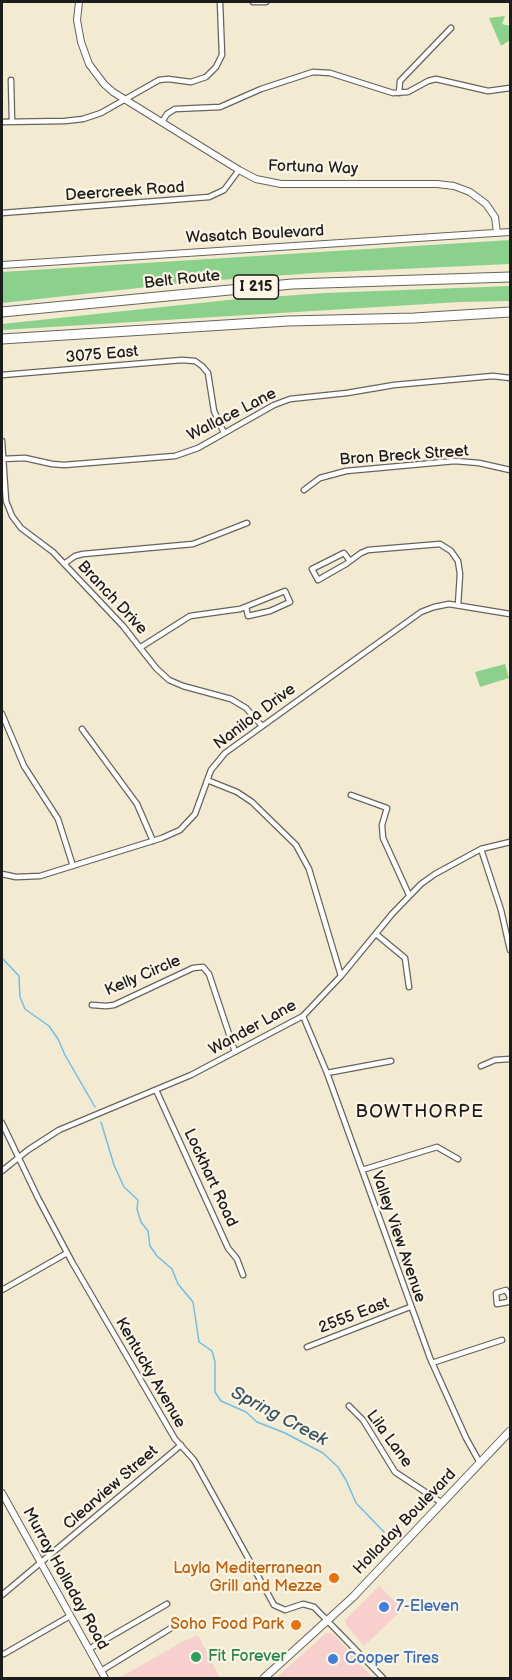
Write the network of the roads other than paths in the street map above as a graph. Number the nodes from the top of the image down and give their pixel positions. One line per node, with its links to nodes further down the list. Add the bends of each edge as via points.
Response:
1 (79, 2): 9 (street, Fortuna Way, via 78,27 89,64 104,84)
2 (220, 2): 9 (street, via 222,50 214,70 195,81 159,80)
3 (253, 2): 4 (street)
4 (266, 2)
5 (451, 28): 8 (street, via 400,81)
6 (11, 80): 11 (street)
7 (510, 88): 8 (street, via 488,91 436,80)
8 (399, 93): 12 (street, via 330,73 313,72 261,88 220,107 175,109)
9 (124, 99): 11 (street, via 83,119); 12 (street, Fortuna Way)
10 (2, 122): 11 (street)
11 (12, 122)
12 (162, 122): 13 (street, Fortuna Way)
13 (239, 170): 14 (street, Deercreek Road, via 224,190 209,197); 16 (street, Fortuna Way, via 262,181 281,184 454,186 486,204 495,217)
14 (2, 213)
15 (510, 232): 16 (street, Wasatch Boulevard)
16 (497, 233): 17 (street, Wasatch Boulevard)
17 (2, 265)
18 (510, 276): 19 (highway, Belt Route / I 215, via 292,284)
19 (2, 312)
20 (510, 312): 21 (highway, I 215)
21 (2, 339)
22 (2, 375): 24 (street, 3075 East, via 195,361 209,377 214,411)
23 (510, 378): 24 (street, Wallace Lane, via 394,385 296,398 274,405)
24 (224, 433): 26 (street, Wallace Lane, via 169,457 64,465 25,458)
25 (2, 441): 26 (street, Branch Drive)
26 (2, 459): 31 (street, Branch Drive, via 6,501 15,520)
27 (510, 470): 28 (street, Bron Breck Street, via 455,461 346,471 320,478)
28 (304, 490)
29 (247, 523): 31 (street, via 192,544 83,554)
30 (350, 561): 30 (street, via 344,553 312,569 318,580); 32 (street, via 373,549 434,544 447,547 456,555 460,568)
31 (64, 564): 35 (street, Branch Drive)
32 (458, 605): 34 (street, Naniloa Drive); 37 (street, Naniloa Drive, via 434,606 415,615)
33 (243, 608): 33 (street, via 285,591 290,602 248,616); 35 (street, via 181,619)
34 (510, 614)
35 (141, 647): 37 (street, Branch Drive, via 169,680 231,699 246,708)
36 (2, 714): 44 (street, via 24,766 58,819)
37 (261, 726): 39 (street, Naniloa Drive, via 220,758)
38 (82, 729): 41 (street, via 137,804)
39 (207, 780): 41 (street, Naniloa Drive, via 191,820 174,833); 49 (street, via 252,802 296,845 309,869)
40 (351, 795): 46 (street, via 387,808 383,838)
41 (153, 841): 44 (street, Naniloa Drive)
42 (510, 842): 43 (street, Wander Lane)
43 (481, 849): 46 (street, Wander Lane, via 435,874); 48 (street)
44 (73, 867): 45 (street, Naniloa Drive, via 34,877)
45 (2, 874)
46 (409, 895): 47 (street, Wander Lane)
47 (376, 934): 49 (street, Wander Lane); 50 (street, via 405,958)
48 (510, 950)
49 (341, 976): 52 (street, Wander Lane)
50 (410, 987)
51 (93, 1005): 53 (street, Kelly Circle, via 114,1005 193,968 203,967 209,974)
52 (303, 1016): 53 (street, Wander Lane); 57 (street, Valley View Avenue)
53 (235, 1052): 58 (street, Wander Lane)
54 (510, 1059): 56 (street)
55 (391, 1061): 57 (street)
56 (481, 1066)
57 (327, 1073): 62 (street, Valley View Avenue)
58 (156, 1090): 60 (street, Wander Lane, via 74,1122); 65 (street, Lockhart Road)
59 (2, 1123): 60 (street, Kentucky Avenue)
60 (18, 1157): 63 (street, Wander Lane); 64 (street, Kentucky Avenue)
61 (458, 1159): 62 (street, via 437,1147)
62 (362, 1170): 67 (street, Valley View Avenue)
63 (2, 1171)
64 (67, 1253): 66 (street); 73 (street, Kentucky Avenue)
65 (243, 1275)
66 (2, 1290)
67 (410, 1307): 69 (street, 2555 East); 70 (street, Valley View Avenue)
68 (502, 1340): 70 (street)
69 (307, 1347)
70 (432, 1363): 74 (street, Valley View Avenue)
71 (349, 1406): 76 (street, Lila Lane, via 363,1420 395,1472)
72 (510, 1431): 74 (main road, Holladay Boulevard)
73 (181, 1445): 77 (street, Clearview Street); 81 (street, Kentucky Avenue, via 194,1460 276,1606 287,1610 309,1604)
74 (480, 1463): 76 (main road, Holladay Boulevard)
75 (2, 1493): 77 (street, Murray Holladay Road)
76 (442, 1503): 81 (main road, Holladay Boulevard)
77 (41, 1563): 78 (street, Clearview Street); 80 (street, Murray Holladay Road)
78 (2, 1595)
79 (167, 1604): 83 (street)
80 (70, 1616): 83 (street, Murray Holladay Road); 84 (street)
81 (328, 1621): 87 (main road, Holladay Boulevard); 88 (street)
82 (181, 1622): 85 (street)
83 (89, 1649): 85 (street, Murray Holladay Road)
84 (4, 1654)
85 (100, 1671): 86 (street, Murray Holladay Road)
86 (105, 1678)
87 (264, 1678)
88 (383, 1678)

